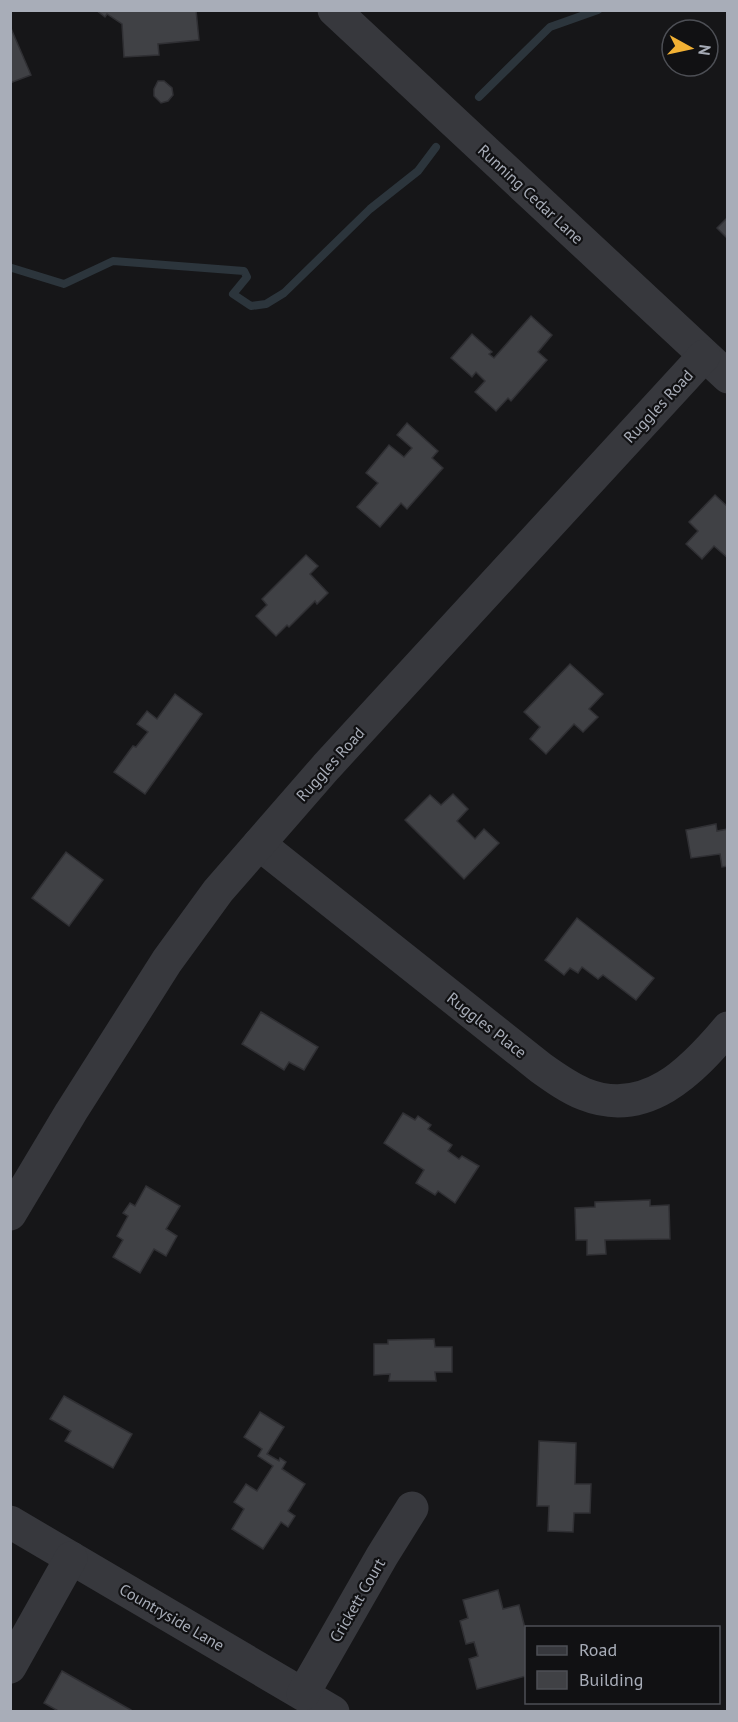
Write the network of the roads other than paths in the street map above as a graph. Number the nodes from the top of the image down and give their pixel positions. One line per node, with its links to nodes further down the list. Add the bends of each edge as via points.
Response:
1 (334, 10): 2 (street, Running Cedar Lane)
2 (716, 367): 3 (street, Ruggles Road, via 326,767)
3 (259, 844): 4 (street, Ruggles Place, via 541,1068 585,1095 624,1101 660,1091 707,1053); 5 (street, Ruggles Road, via 218,891 167,961)
4 (728, 1028)
5 (10, 1214)
6 (412, 1508): 10 (street, Crickett Court)
7 (10, 1522): 8 (street, Countryside Lane)
8 (71, 1558): 9 (street); 10 (street, Countryside Lane)
9 (10, 1667)
10 (303, 1694): 11 (street, Countryside Lane)
11 (333, 1712)

